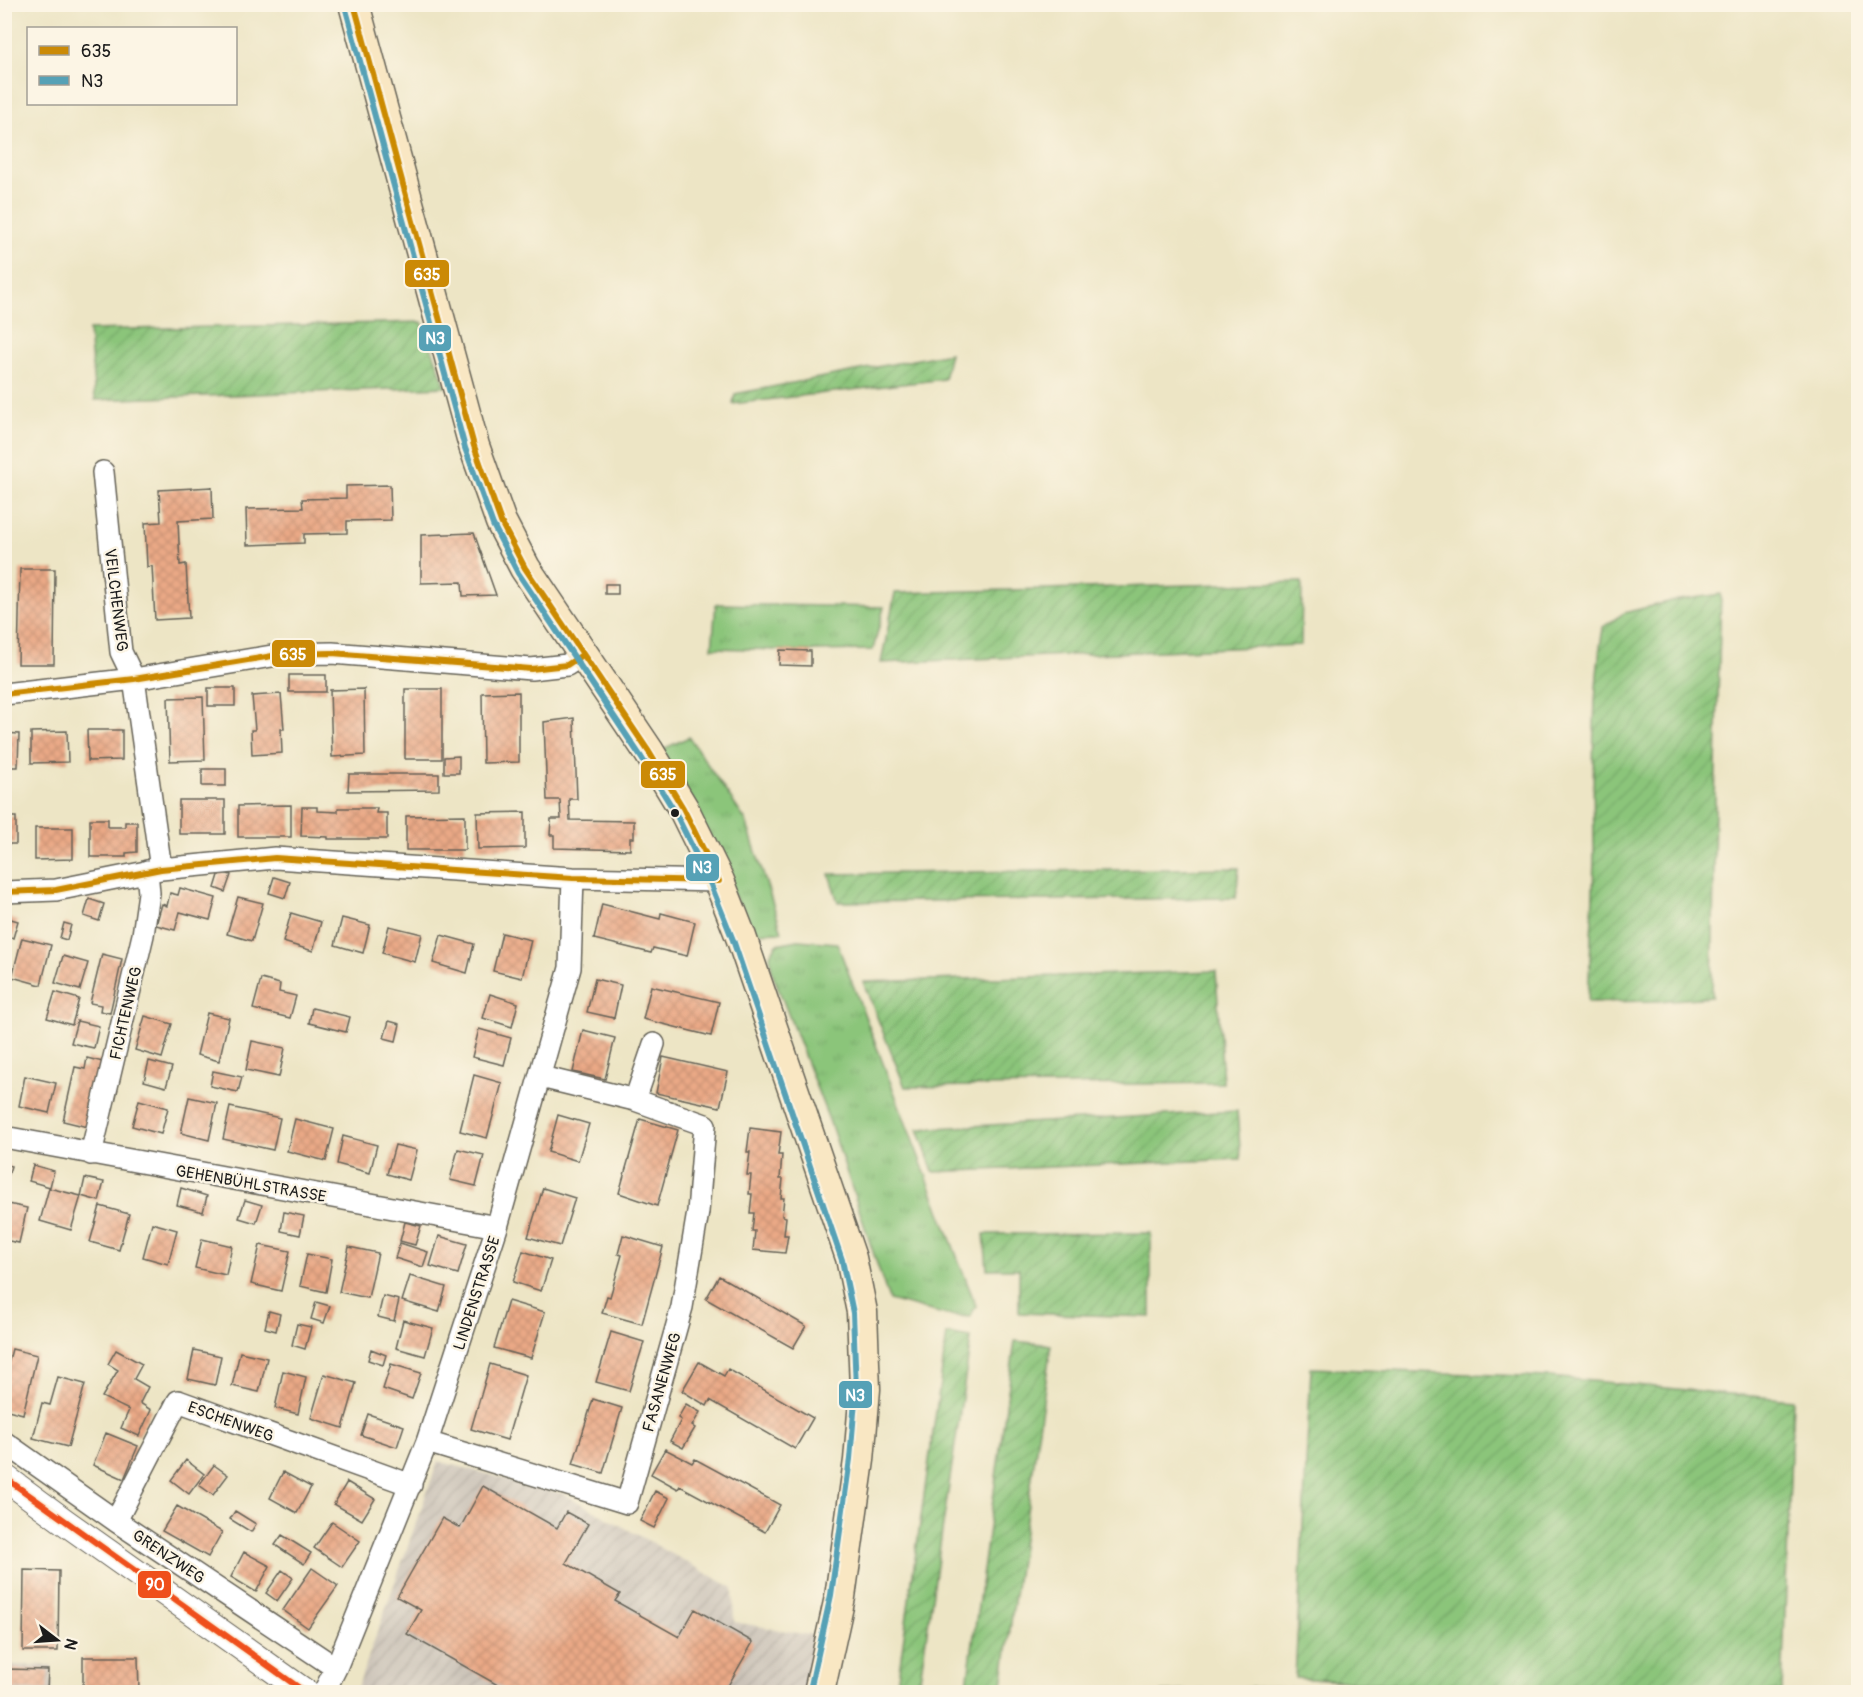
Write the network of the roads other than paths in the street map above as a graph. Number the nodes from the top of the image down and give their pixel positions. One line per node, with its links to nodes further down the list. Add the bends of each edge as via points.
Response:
1 (354, 4): 3 (main road, via 474,446 501,522 525,568)
2 (103, 472): 4 (street, VEILCHENWEG, via 121,652)
3 (582, 655): 4 (street, via 567,665 531,669 332,653 284,654); 8 (main road, via 683,808)
4 (134, 679): 5 (street); 6 (street, VEILCHENWEG)
5 (4, 694)
6 (154, 870): 7 (street, via 275,858); 9 (street, via 56,890); 14 (street, FICHTENWEG, via 143,935)
7 (573, 878): 8 (street); 11 (street, LINDENSTRASSE, via 570,968)
8 (719, 881): 24 (main road, via 851,1258 862,1312 865,1389 859,1460 840,1597)
9 (4, 892)
10 (654, 1044): 12 (street)
11 (541, 1077): 12 (street, FASANENWEG); 15 (street, LINDENSTRASSE)
12 (635, 1100): 17 (street, FASANENWEG, via 705,1125 698,1212 682,1307 627,1503)
13 (4, 1137): 14 (street, GEHENBÜHLSTRASSE)
14 (91, 1154): 15 (street, GEHENBÜHLSTRASSE)
15 (497, 1227): 17 (street, LINDENSTRASSE)
16 (4, 1442): 20 (street, GRENZWEG)
17 (427, 1442): 19 (street, LINDENSTRASSE)
18 (4, 1477): 22 (street)
19 (411, 1485): 20 (street, ESCHENWEG, via 178,1401); 21 (street, LINDENSTRASSE)
20 (116, 1521): 21 (street, GRENZWEG)
21 (336, 1668): 23 (street, LINDENSTRASSE)
22 (305, 1692)
23 (324, 1692)
24 (819, 1692)

